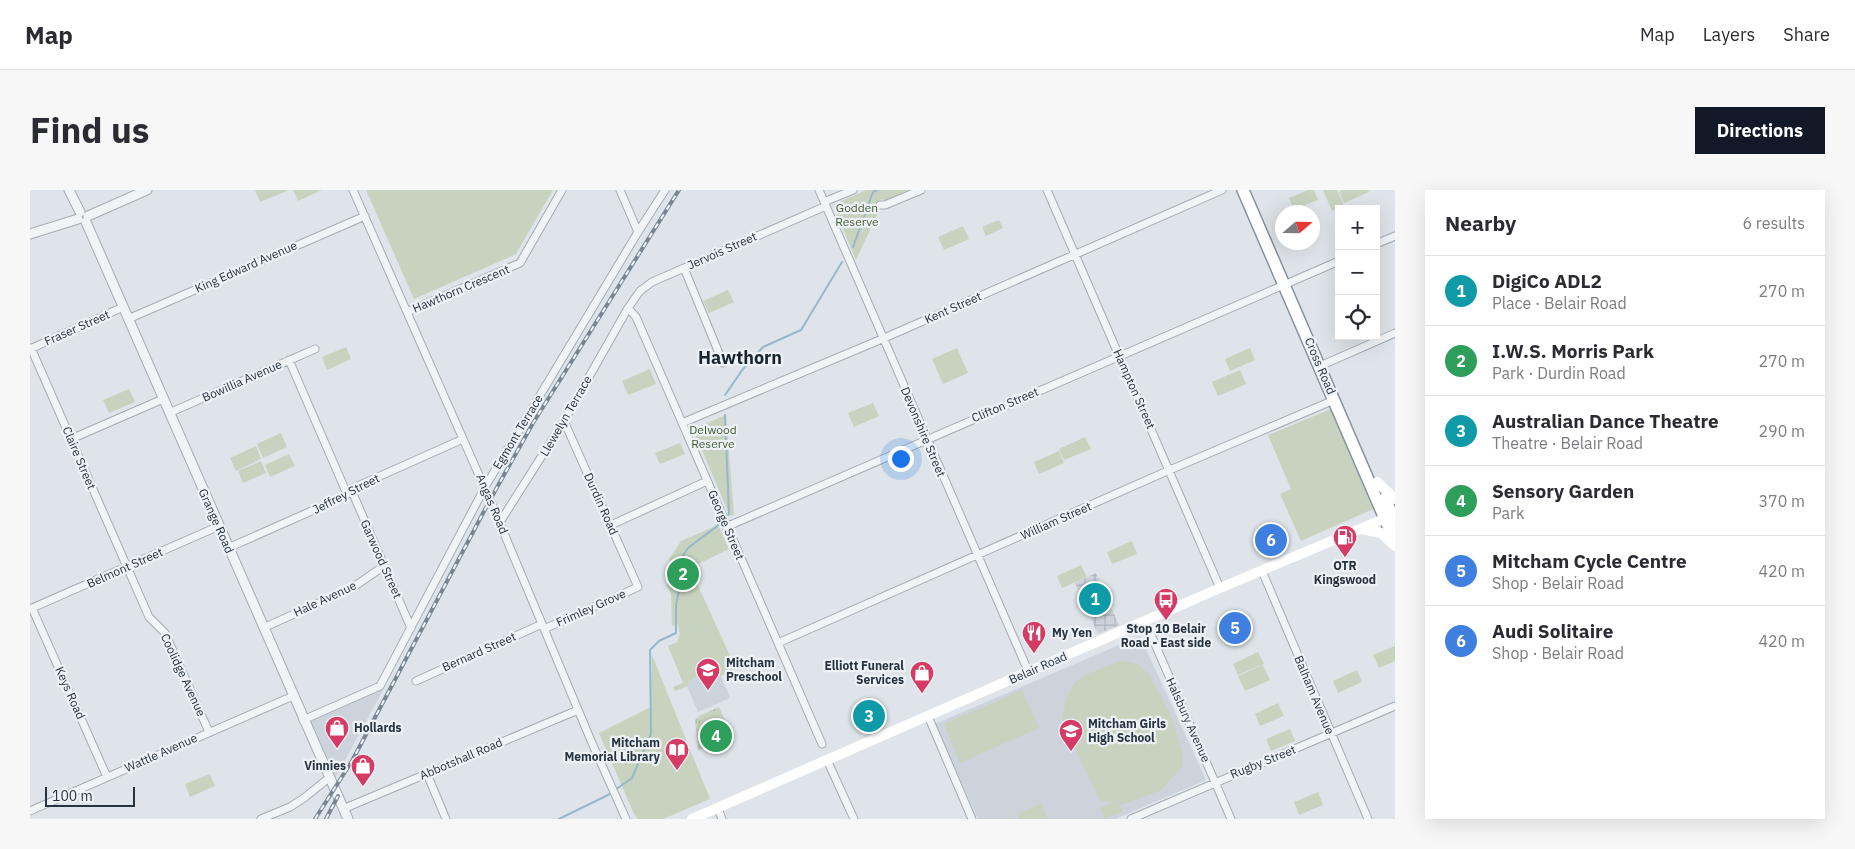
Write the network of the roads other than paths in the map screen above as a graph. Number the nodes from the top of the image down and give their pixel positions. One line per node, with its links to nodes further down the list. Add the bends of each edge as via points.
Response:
1 (69, 190): 17 (street, Grange Road)
2 (147, 190): 17 (street)
3 (353, 190): 16 (street, Angas Road)
4 (562, 190): 28 (street, Hawthorn Crescent, via 520,263)
5 (620, 190): 18 (street)
6 (665, 190): 18 (street, Egmont Terrace)
7 (819, 190): 14 (street, Devonshire Street)
8 (853, 190): 14 (street, Jervois Street)
9 (920, 190): 15 (street)
10 (1047, 190): 22 (street, Hampton Street)
11 (1222, 190): 22 (street, Kent Street)
12 (1243, 190): 25 (highway, Cross Road)
13 (1252, 190): 25 (highway, Cross Road)
14 (825, 204): 24 (street, Jervois Street); 31 (street, Devonshire Street)
15 (880, 205)
16 (365, 216): 28 (street, Angas Road); 29 (street, King Edward Avenue)
17 (83, 217): 19 (street); 26 (street, Grange Road)
18 (638, 232): 49 (street, Egmont Terrace)
19 (30, 234)
20 (1395, 236): 21 (street)
21 (1380, 242)
22 (1075, 254): 31 (street, Kent Street); 34 (street, Hampton Street)
23 (1335, 262): 25 (street)
24 (684, 268): 27 (street, Jervois Street, via 647,284); 36 (street)
25 (1288, 282): 34 (street, Clifton Street); 37 (highway, Cross Road)
26 (123, 307): 29 (street, Grange Road); 32 (street, Fraser Street)
27 (628, 308): 41 (street, Llewelyn Terrace); 42 (street, George Street, via 636,317)
28 (407, 312): 44 (street, Angas Road)
29 (128, 319): 38 (street, Grange Road)
30 (1395, 333): 37 (street)
31 (882, 338): 42 (street, Kent Street); 45 (street, Devonshire Street)
32 (30, 349): 43 (street, Claire Street)
33 (315, 349): 35 (street, Bowillia Avenue)
34 (1119, 355): 45 (street, Clifton Street); 46 (street, Hampton Street)
35 (289, 360): 40 (street, Bowillia Avenue); 50 (street, Garwood Street)
36 (723, 363)
37 (1324, 365): 39 (highway, Cross Road); 48 (highway, Cross Road)
38 (163, 399): 40 (street, Grange Road); 43 (street)
39 (1334, 400): 46 (street, William Street); 52 (highway, Cross Road)
40 (169, 413): 55 (street, Grange Road)
41 (564, 421): 53 (street, Llewelyn Terrace); 54 (street, Durdin Road)
42 (682, 423): 47 (street, George Street)
43 (71, 439): 63 (street, Claire Street)
44 (463, 439): 49 (street, Angas Road); 50 (street, Jeffrey Street)
45 (926, 439): 56 (street, Clifton Street); 61 (street, Devonshire Street)
46 (1169, 470): 61 (street, William Street); 66 (street, Hampton Street)
47 (707, 481): 54 (street); 56 (street, George Street)
48 (1377, 482): 51 (main road); 52 (highway, Cross Road)
49 (485, 487): 53 (street, Angas Road); 71 (street, Egmont Terrace)
50 (349, 492): 60 (street, Jeffrey Street); 62 (street, Garwood Street)
51 (1395, 499)
52 (1392, 517): 57 (main road, Belair Road); 58 (highway, Cross Road)
53 (500, 522): 69 (street, Angas Road)
54 (611, 525): 65 (street, Durdin Road)
55 (219, 526): 60 (street, Grange Road); 63 (street, Belmont Street)
56 (726, 526): 72 (street, George Street)
57 (1362, 528): 59 (main road, via 1381,532); 64 (main road, Belair Road)
58 (1395, 542)
59 (1395, 546)
60 (228, 548): 70 (street, Grange Road)
61 (976, 556): 72 (street, William Street); 73 (street, Devonshire Street)
62 (384, 566): 70 (street, Hale Avenue, via 352,588); 71 (street, Garwood Street)
63 (127, 567): 67 (street, Belmont Street); 80 (street, Coolidge Avenue, via 149,618 165,633)
64 (1262, 571): 66 (main road, Belair Road); 81 (street, Balham Avenue)
65 (638, 587): 69 (street, Frimley Grove)
66 (1220, 588): 68 (main road, Belair Road)
67 (31, 609): 85 (street, Keys Road)
68 (1145, 621): 73 (main road, Belair Road); 87 (street, Halsbury Avenue)
69 (543, 627): 74 (street, Bernard Street); 77 (street, Angas Road)
70 (263, 628): 75 (street, Grange Road)
71 (411, 628): 79 (street, Egmont Terrace, via 380,686)
72 (778, 643): 82 (street, George Street)
73 (1028, 673): 78 (main road, Belair Road)
74 (416, 681)
75 (293, 696): 79 (street, Grange Road); 80 (street, Wattle Avenue)
76 (1395, 706): 81 (street, Rugby Street)
77 (578, 710): 84 (street, Abbotshall Road); 94 (street, Angas Road)
78 (928, 716): 83 (main road, Belair Road); 98 (street)
79 (303, 720): 86 (street, Grange Road)
80 (209, 732): 85 (street, Wattle Avenue)
81 (1331, 735): 87 (street, Rugby Street); 101 (street, Balham Avenue)
82 (822, 744)
83 (827, 760): 89 (main road, Belair Road); 97 (street)
84 (427, 774): 88 (street, Abbotshall Road); 93 (street)
85 (107, 777): 90 (street, Wattle Avenue)
86 (330, 777): 88 (street, Grange Road); 91 (street, via 290,807)
87 (1216, 782): 99 (street, Rugby Street); 100 (street, Halsbury Avenue)
88 (343, 808): 92 (street, Grange Road)
89 (718, 808): 95 (main road, Belair Road); 96 (street)
90 (30, 811)
91 (261, 819)
92 (348, 819)
93 (446, 819)
94 (626, 819)
95 (692, 819)
96 (722, 819)
97 (854, 819)
98 (972, 819)
99 (1131, 819)
100 (1231, 819)
101 (1368, 819)

